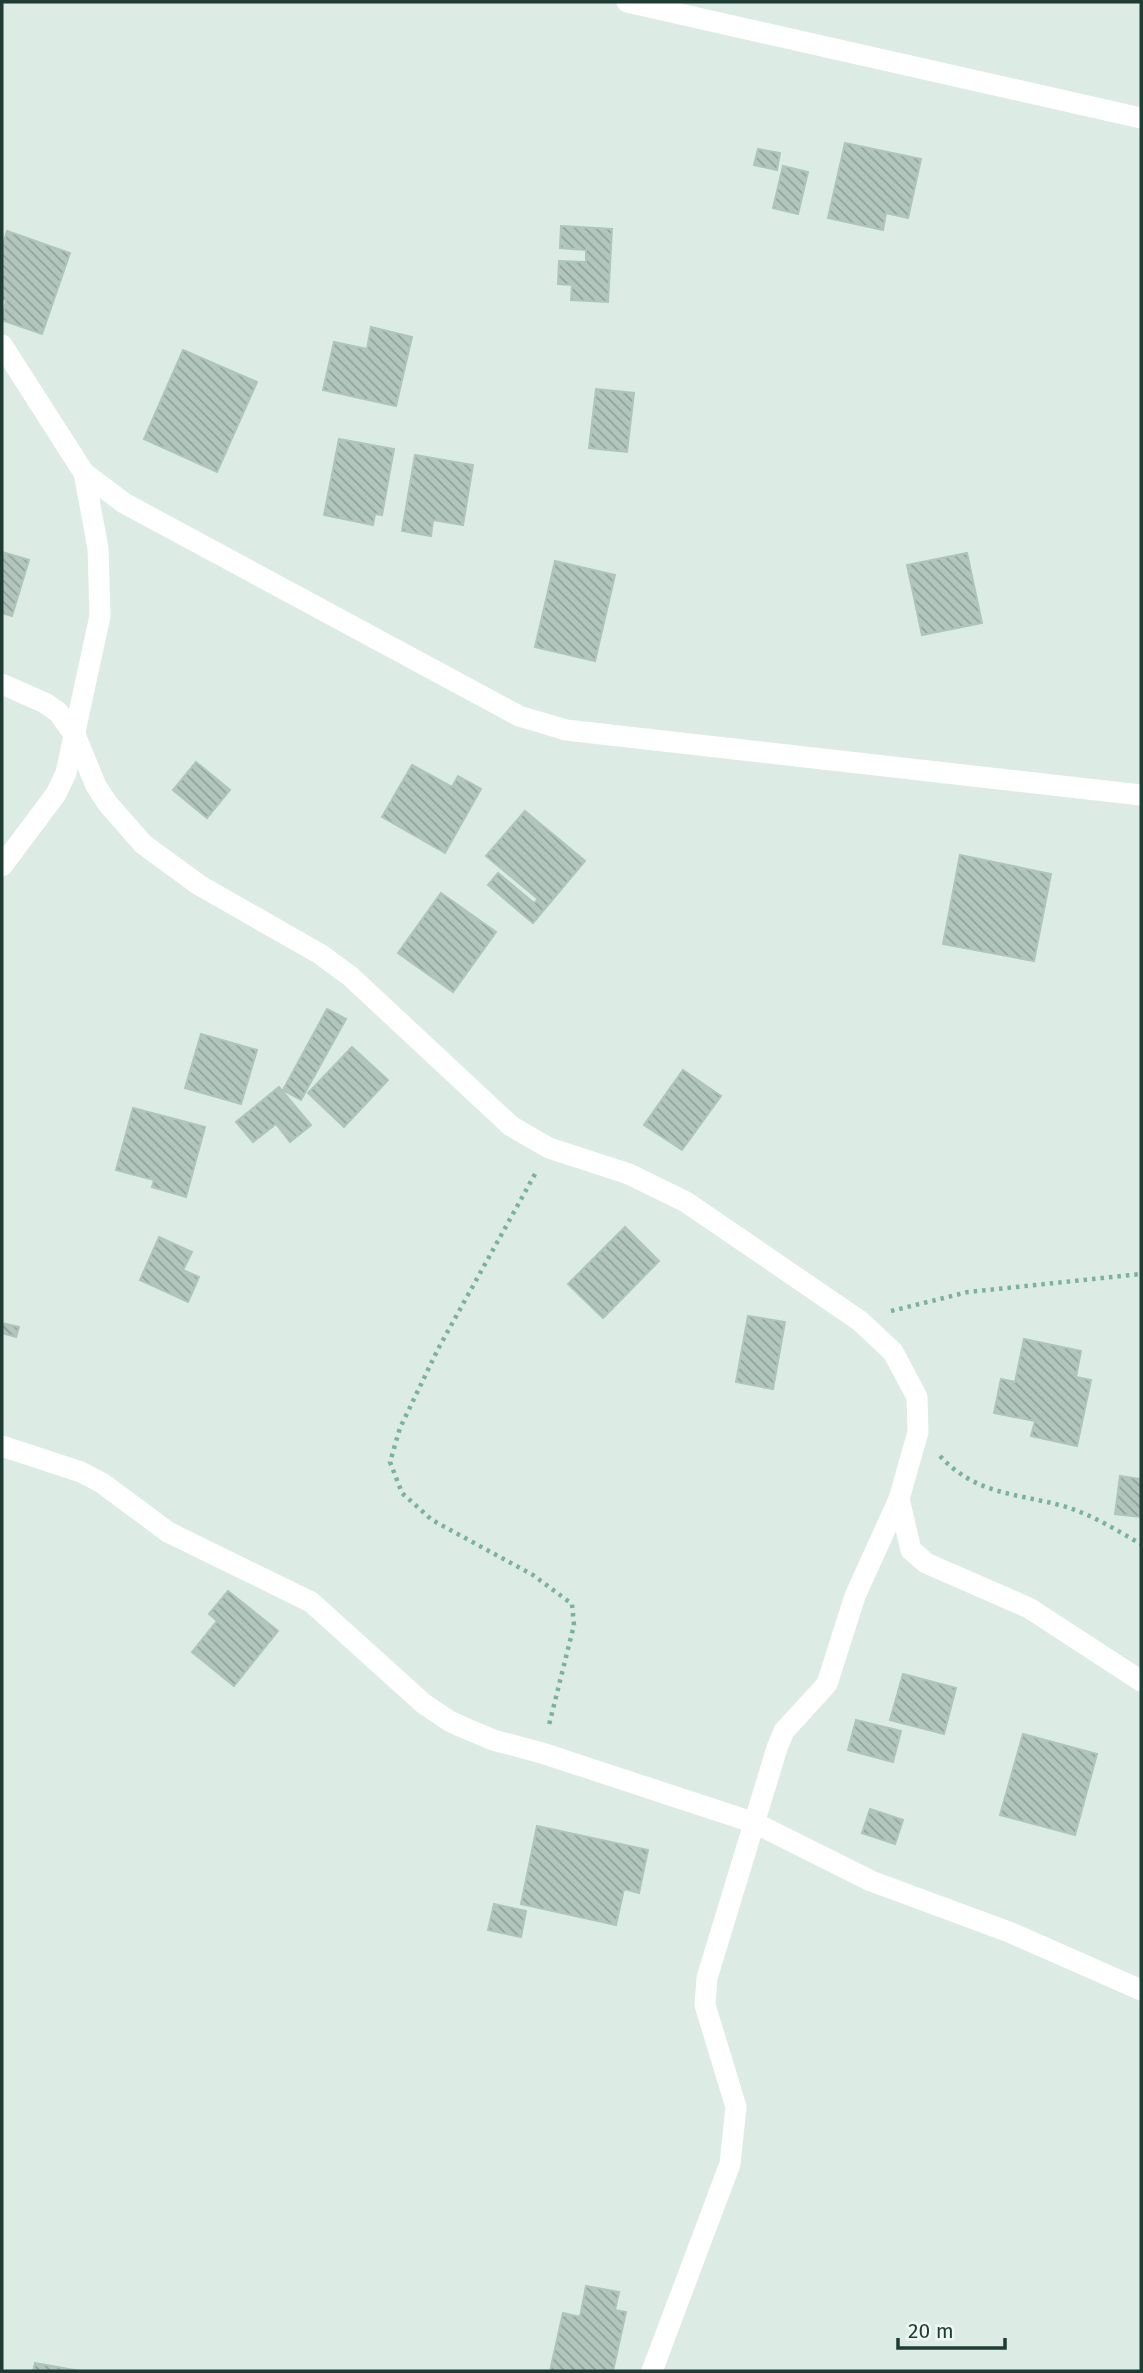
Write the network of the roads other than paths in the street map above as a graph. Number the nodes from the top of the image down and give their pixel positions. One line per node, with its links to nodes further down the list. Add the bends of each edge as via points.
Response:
1 (627, 2): 2 (street)
2 (1141, 118)
3 (2, 345): 4 (street)
4 (84, 473): 6 (street, via 98,548 100,616); 7 (street, via 136,509 519,716 566,730)
5 (2, 684): 6 (street, via 58,712)
6 (76, 737): 8 (street, via 56,794); 10 (street, via 96,786 142,844 200,885 350,976 511,1126 549,1148 657,1186 860,1321 893,1352 917,1397 918,1433)
7 (1141, 795)
8 (2, 866)
9 (2, 1446): 12 (street, via 81,1472 168,1532 311,1602 424,1704 451,1722 493,1740)
10 (899, 1499): 11 (street, via 911,1550 926,1563 1029,1608); 12 (street, via 855,1596 827,1684 784,1731)
11 (1141, 1681)
12 (755, 1823): 13 (street, via 871,1881 1009,1932); 14 (street, via 707,1978 705,2006 736,2107 730,2164)
13 (1141, 1990)
14 (652, 2371)

